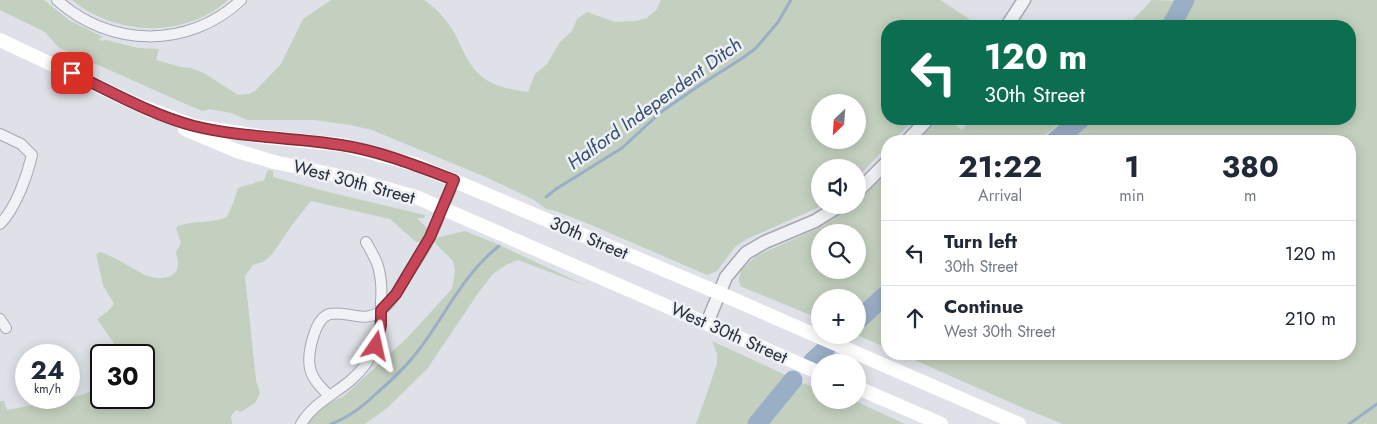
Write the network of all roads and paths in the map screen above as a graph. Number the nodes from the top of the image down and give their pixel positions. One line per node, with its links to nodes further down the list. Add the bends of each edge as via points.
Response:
1 (57, 0): 2 (street, via 100,26 148,37 172,36 195,30)
2 (241, 0)
3 (1024, 0): 4 (street)
4 (1011, 20)
5 (0, 40): 6 (main road, West 30th Street)
6 (144, 107): 11 (main road, 30th Street, via 194,126 343,145 417,165); 13 (main road, West 30th Street, via 182,128 236,151 380,186)
7 (922, 125): 9 (street)
8 (0, 134): 15 (street, via 21,144 32,155 12,209)
9 (913, 135)
10 (881, 168): 12 (street)
11 (454, 180): 13 (street); 17 (main road, 30th Street)
12 (866, 183)
13 (442, 208): 18 (street, via 430,237 396,294); 20 (main road, West 30th Street)
14 (826, 214): 17 (street, via 746,253 730,271)
15 (0, 224)
16 (366, 242): 18 (street, via 377,264 382,289)
17 (718, 293): 20 (street); 27 (main road, 30th Street)
18 (381, 310): 24 (street, via 379,335 370,359); 24 (street, via 374,316 363,318 329,314 318,322 310,368 315,380)
19 (0, 319): 21 (street)
20 (707, 323): 22 (main road, West 30th Street)
21 (6, 328)
22 (811, 369)
23 (866, 391): 26 (main road)
24 (329, 396): 25 (street)
25 (301, 424)
26 (941, 424)
27 (1019, 424)

